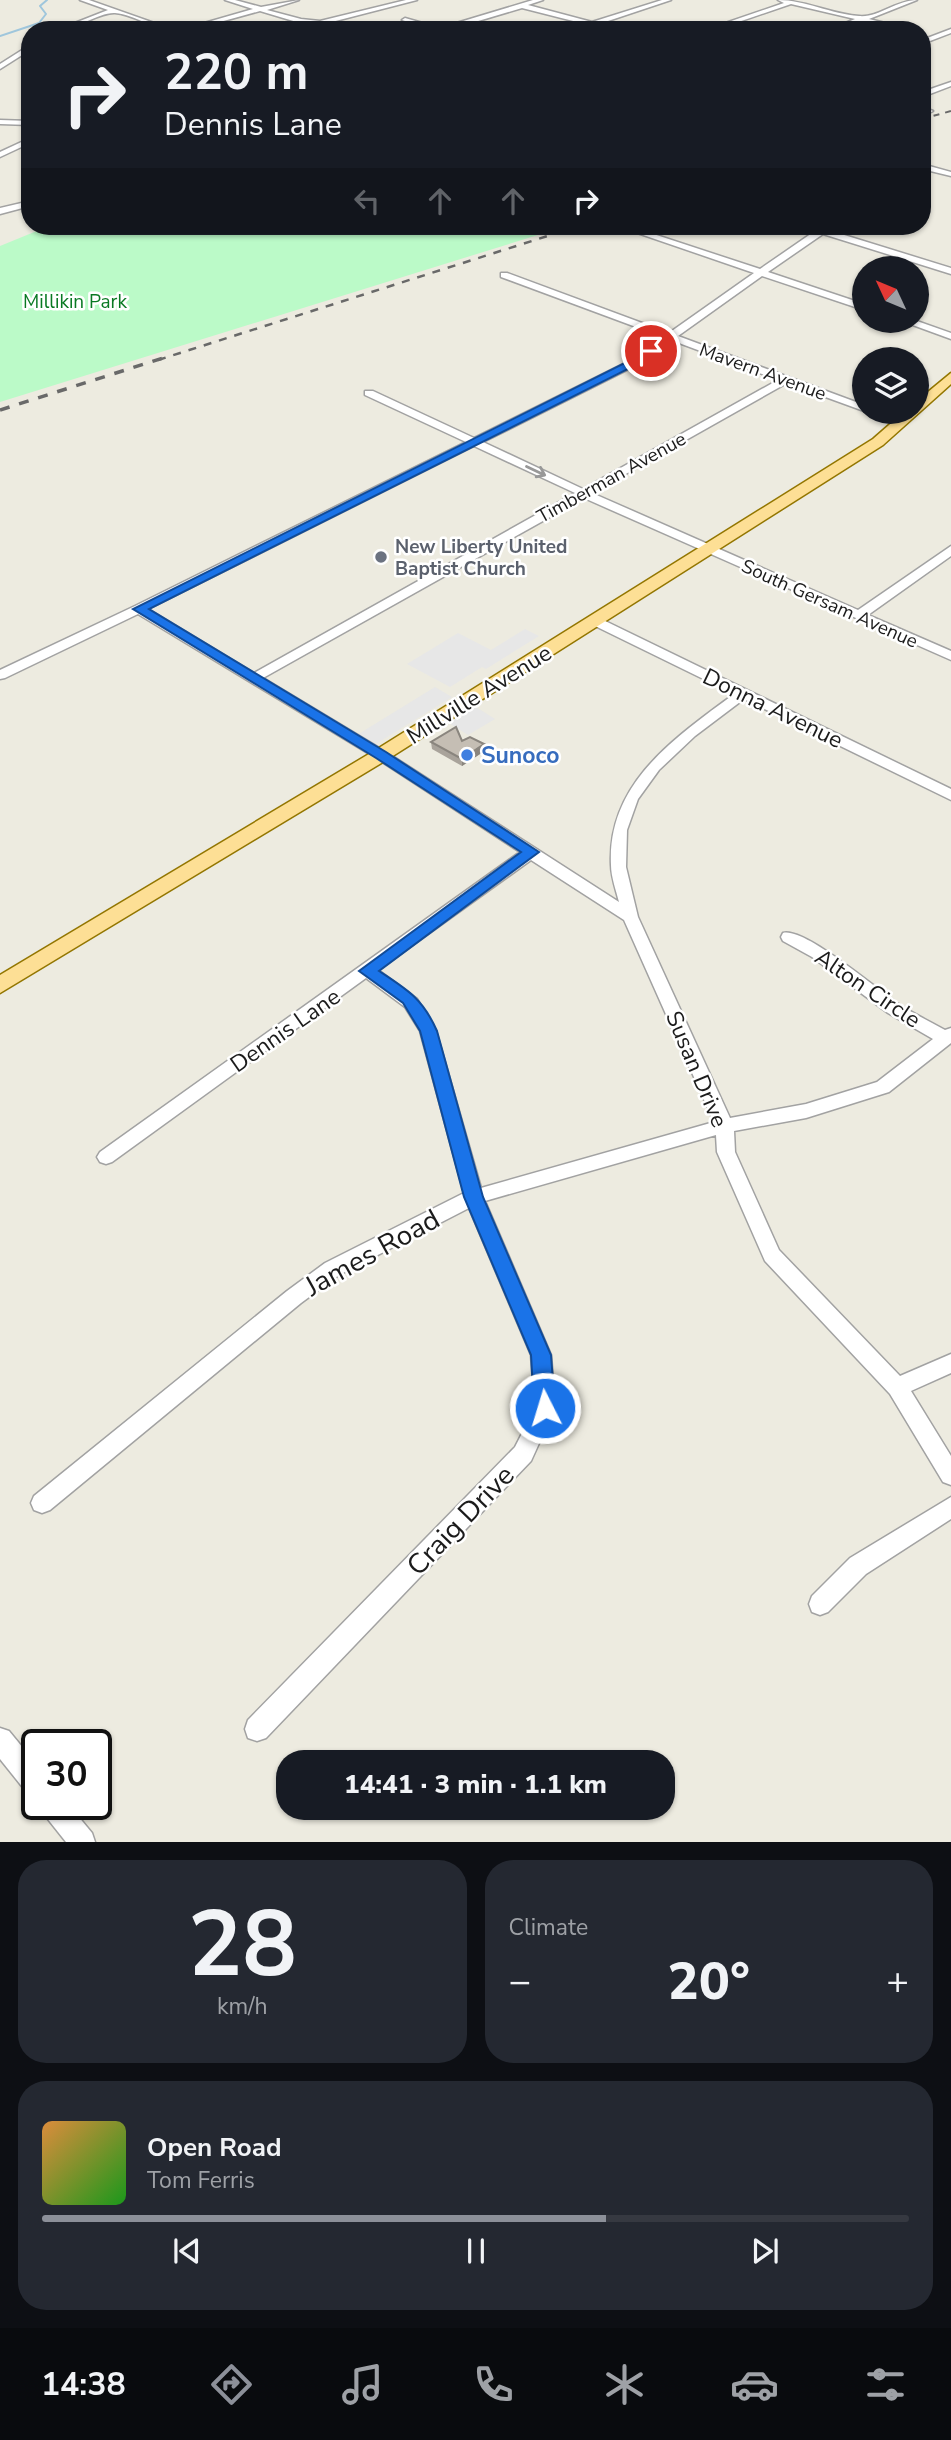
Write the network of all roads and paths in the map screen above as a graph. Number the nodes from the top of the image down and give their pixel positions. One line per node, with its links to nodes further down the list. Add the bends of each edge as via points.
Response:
1 (83, 0): 12 (street)
2 (228, 0): 11 (street)
3 (296, 0): 11 (street)
4 (414, 0): 19 (street)
5 (540, 0): 10 (street)
6 (668, 0): 23 (street)
7 (781, 0): 9 (street)
8 (914, 0): 13 (street)
9 (794, 1): 13 (street); 24 (street)
10 (522, 5): 21 (street); 22 (street)
11 (260, 9): 17 (street); 18 (street)
12 (112, 11): 15 (street); 16 (street)
13 (862, 19): 25 (street); 26 (street)
14 (405, 20): 20 (street)
15 (85, 21)
16 (143, 21)
17 (216, 21)
18 (300, 21)
19 (328, 21)
20 (408, 21)
21 (470, 21)
22 (581, 21)
23 (602, 21)
24 (735, 21)
25 (857, 21)
26 (871, 21)
27 (951, 31): 29 (street)
28 (931, 35): 29 (street)
29 (938, 36): 30 (street); 31 (street)
30 (931, 39)
31 (951, 39)
32 (21, 53): 33 (street)
33 (0, 67)
34 (951, 84): 35 (street)
35 (931, 92)
36 (0, 122): 37 (street)
37 (21, 123)
38 (21, 144): 39 (street)
39 (0, 155)
40 (931, 168): 41 (street)
41 (951, 174)
42 (21, 211): 43 (street)
43 (0, 213)
44 (647, 235): 48 (street)
45 (815, 235): 48 (street)
46 (846, 235): 47 (street)
47 (951, 271)
48 (761, 274): 50 (street); 53 (street)
49 (505, 275): 53 (street, Mavern Avenue)
50 (852, 303)
51 (929, 329): 52 (street)
52 (951, 336)
53 (672, 338): 55 (street, Mavern Avenue); 60 (street, via 631,364)
54 (951, 377): 57 (main road, Millville Avenue)
55 (785, 380): 58 (street, Mavern Avenue); 61 (street, Timberman Avenue)
56 (369, 393): 60 (street, South Gersam Avenue)
57 (929, 397)
58 (852, 404)
59 (899, 424): 62 (main road, Millville Avenue)
60 (474, 442): 61 (street, South Gersam Avenue, one-way to 61); 64 (street)
61 (583, 493): 62 (street, South Gersam Avenue); 69 (street, Timberman Avenue)
62 (710, 549): 65 (street, South Gersam Avenue); 66 (main road, Millville Avenue)
63 (951, 550): 65 (street)
64 (139, 609): 68 (street); 69 (street)
65 (858, 616): 67 (street, South Gersam Avenue)
66 (595, 621): 70 (street, Donna Avenue); 71 (main road, Millville Avenue)
67 (951, 656)
68 (0, 675)
69 (254, 678): 71 (street)
70 (744, 693): 72 (street, Donna Avenue); 74 (street, Susan Drive, via 690,733 654,767 631,798 620,830 618,867)
71 (381, 755): 73 (street); 77 (main road, Millville Avenue)
72 (951, 795)
73 (531, 852): 74 (street); 76 (street, Dennis Lane)
74 (630, 917): 79 (street, Susan Drive)
75 (789, 937): 78 (street, Alton Circle, via 894,1009)
76 (368, 971): 80 (street, Dennis Lane); 81 (street, Craig Drive, via 409,999 421,1015)
77 (0, 985)
78 (949, 1036): 79 (street, James Road, via 883,1087 806,1111)
79 (724, 1126): 81 (street, James Road); 83 (street, Susan Drive, via 726,1152 772,1255)
80 (106, 1157)
81 (474, 1197): 85 (street, James Road, via 322,1276); 88 (street, Craig Drive, via 541,1355 545,1408 523,1454)
82 (951, 1363): 83 (street)
83 (897, 1387): 84 (street, Susan Drive)
84 (951, 1475)
85 (42, 1503)
86 (951, 1507): 87 (street, via 858,1566)
87 (820, 1604)
88 (257, 1729)
89 (0, 1740): 90 (street)
90 (21, 1766)
91 (65, 1820): 92 (street)
92 (83, 1842)

